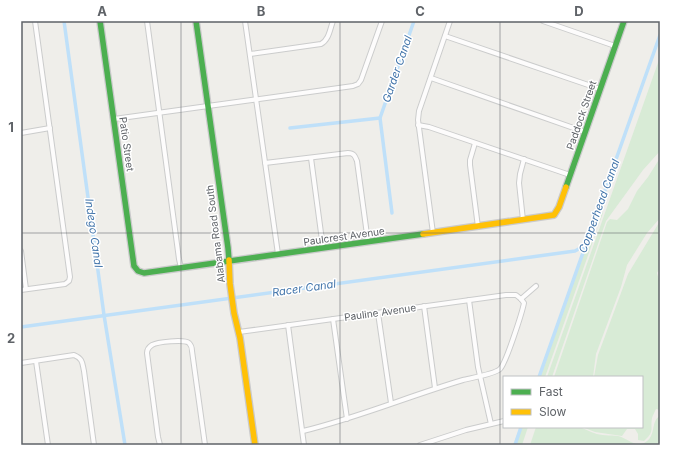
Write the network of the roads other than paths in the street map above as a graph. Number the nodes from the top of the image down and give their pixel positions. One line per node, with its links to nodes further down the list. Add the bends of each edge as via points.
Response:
1 (35, 21): 21 (street)
2 (100, 21): 19 (street, Patio Street)
3 (147, 21): 18 (street)
4 (196, 21): 17 (street, Alabama Road South)
5 (246, 21): 13 (street)
6 (333, 21): 13 (street, via 328,37 321,44)
7 (382, 21): 16 (street, via 358,84)
8 (450, 21): 11 (street)
9 (543, 21): 12 (street)
10 (624, 21): 12 (street, Paddock Street)
11 (445, 36): 14 (street); 15 (street)
12 (615, 46): 15 (street, Paddock Street)
13 (250, 54): 16 (street)
14 (431, 78): 20 (street, via 419,111); 22 (street)
15 (600, 89): 22 (street, Paddock Street)
16 (257, 100): 17 (street); 27 (street)
17 (208, 106): 18 (street); 37 (street, Alabama Road South)
18 (159, 113): 19 (street); 38 (street)
19 (114, 119): 39 (street, Patio Street)
20 (418, 125): 24 (street); 32 (street)
21 (50, 128): 23 (street); 41 (street, via 70,277 66,284)
22 (585, 132): 28 (street, Paddock Street)
23 (21, 133)
24 (475, 143): 26 (street); 31 (street, via 470,165)
25 (311, 158): 27 (street); 33 (street, via 348,153 355,155 358,161); 34 (street)
26 (524, 159): 28 (street); 30 (street, via 518,183)
27 (265, 164): 36 (street)
28 (570, 175): 29 (street, Paddock Street)
29 (554, 214): 30 (street, Paulcrest Avenue)
30 (523, 220): 31 (street, Paulcrest Avenue)
31 (478, 227): 32 (street, Paulcrest Avenue)
32 (433, 233): 33 (street, Paulcrest Avenue)
33 (368, 242): 34 (street, Paulcrest Avenue)
34 (323, 248): 36 (street, Paulcrest Avenue)
35 (21, 251): 41 (street)
36 (278, 254): 37 (street, Paulcrest Avenue)
37 (229, 262): 38 (street, Paulcrest Avenue); 49 (street, Alabama Road South)
38 (181, 268): 39 (street, Paulcrest Avenue, via 144,273)
39 (136, 270)
40 (536, 286): 43 (street)
41 (26, 289): 42 (street)
42 (21, 290)
43 (521, 299): 44 (street, Pauline Avenue, via 510,294); 52 (street, via 524,303 521,316 502,367 495,373)
44 (469, 300): 45 (street, Pauline Avenue); 52 (street)
45 (424, 306): 46 (street, Pauline Avenue); 53 (street)
46 (378, 313): 47 (street, Pauline Avenue); 54 (street)
47 (333, 319): 48 (street, Pauline Avenue); 55 (street)
48 (288, 325): 49 (street, Pauline Avenue); 58 (street)
49 (239, 332): 63 (street, Alabama Road South)
50 (36, 361): 51 (street); 59 (street); 60 (street, via 74,355 80,358)
51 (21, 363)
52 (480, 376): 53 (street); 57 (street)
53 (435, 388): 54 (street)
54 (391, 403): 55 (street)
55 (347, 419): 58 (street)
56 (503, 421): 57 (street)
57 (491, 424): 65 (street)
58 (303, 431): 64 (street)
59 (48, 445)
60 (94, 445)
61 (160, 445): 62 (street, via 147,353 151,345 182,340 190,344 192,351)
62 (205, 445)
63 (255, 445)
64 (304, 445)
65 (420, 445)

